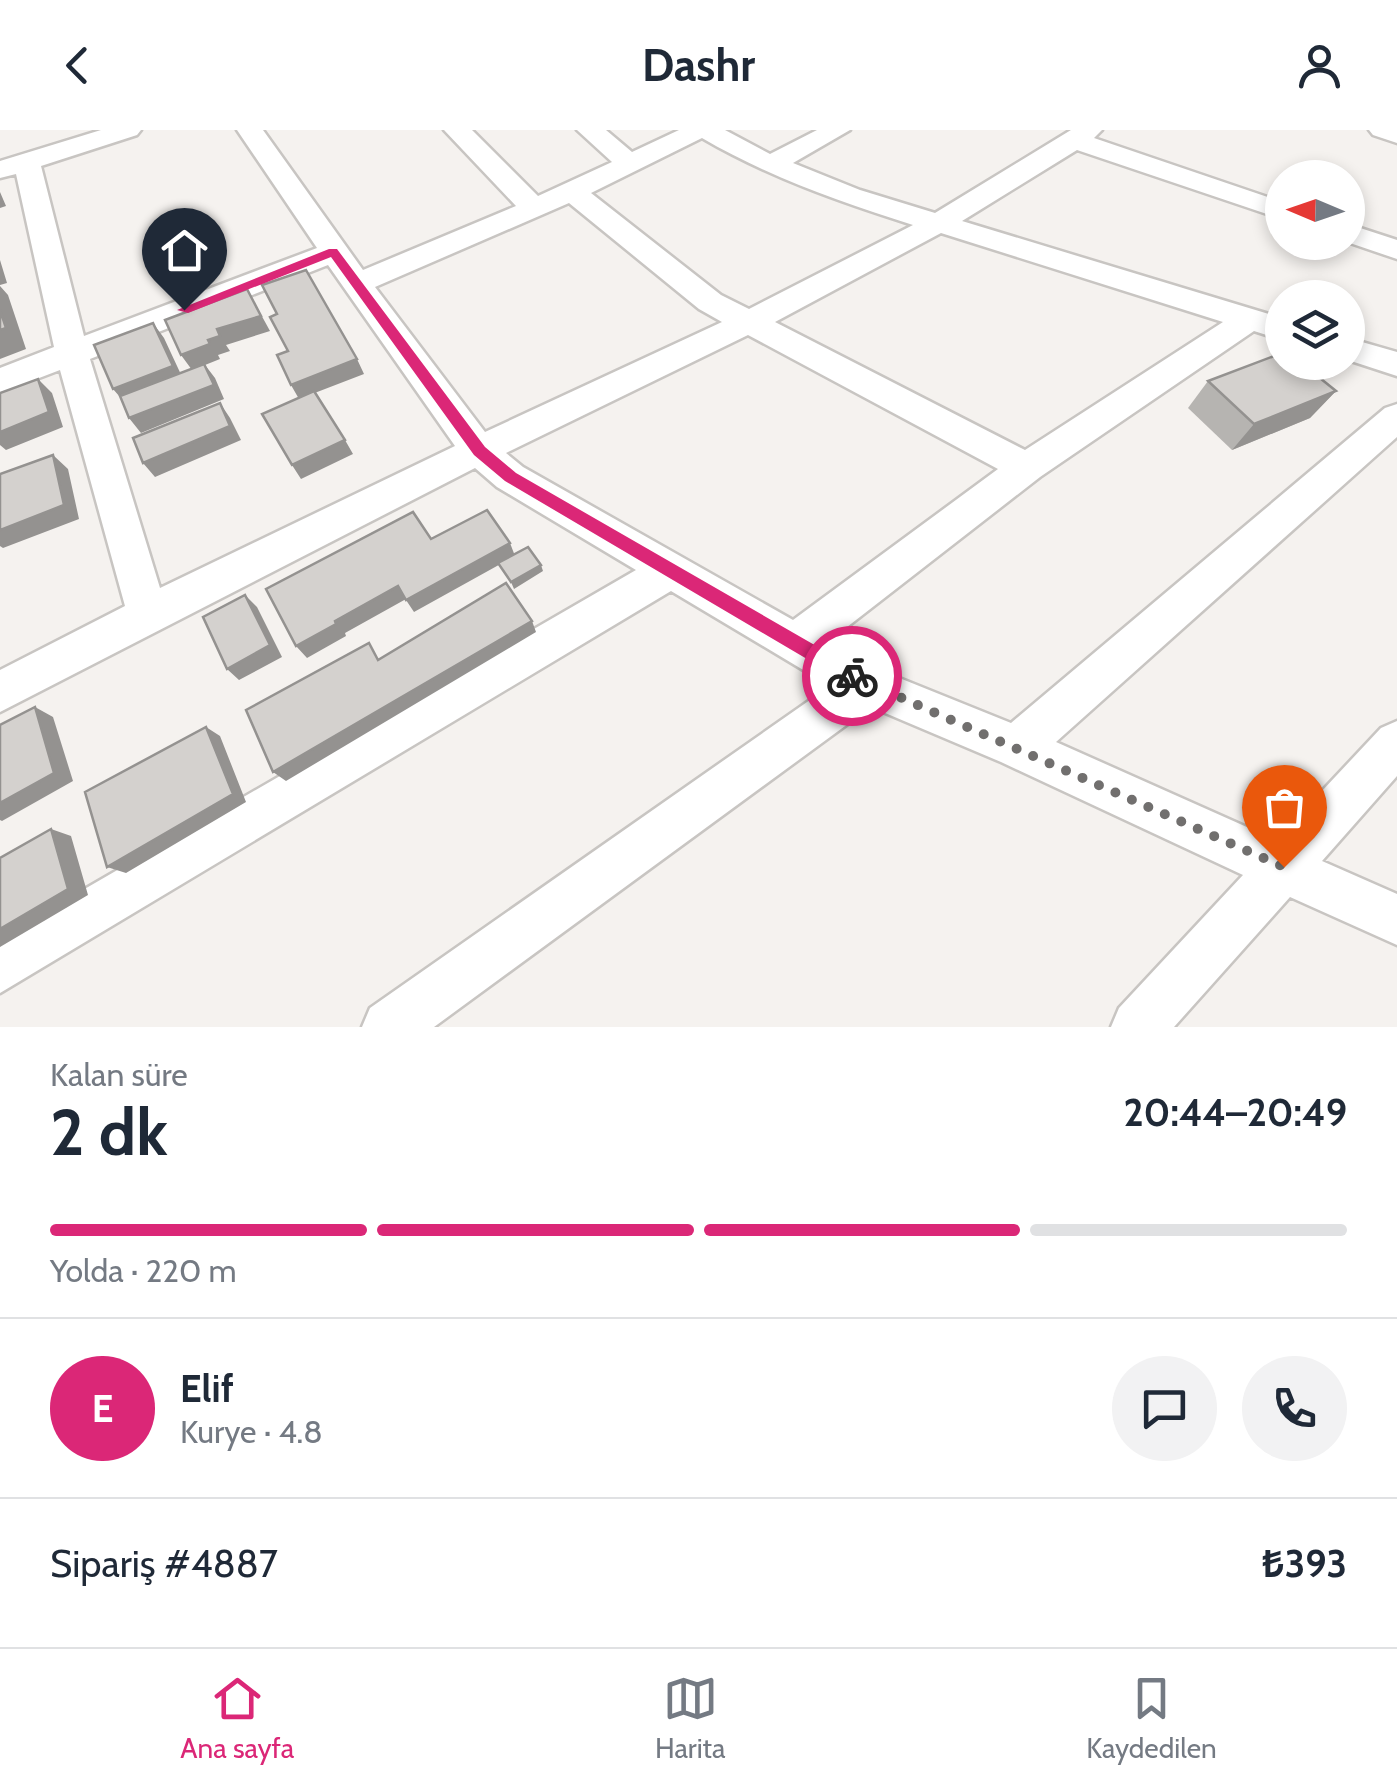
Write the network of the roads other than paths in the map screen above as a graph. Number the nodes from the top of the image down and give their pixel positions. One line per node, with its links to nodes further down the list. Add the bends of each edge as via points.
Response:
1 (128, 130): 13 (street)
2 (250, 130): 20 (street)
3 (457, 130): 16 (street)
4 (590, 130): 11 (street)
5 (698, 130): 11 (street)
6 (706, 130): 12 (street)
7 (837, 130): 12 (street)
8 (1382, 130): 10 (street)
9 (1082, 135): 15 (street); 17 (street)
10 (1397, 135)
11 (630, 164): 14 (street)
12 (770, 164): 17 (street)
13 (14, 166): 24 (street)
14 (572, 192): 16 (street); 21 (street, via 710,302)
15 (1265, 205)
16 (534, 208): 20 (street)
17 (940, 224): 21 (street); 22 (street)
18 (1365, 239): 19 (street)
19 (1397, 250)
20 (344, 268): 24 (street); 29 (street)
21 (752, 323): 29 (street); 30 (street)
22 (1265, 324)
23 (1265, 325): 30 (street)
24 (72, 353): 27 (street); 32 (street)
25 (1365, 354): 26 (street)
26 (1397, 364)
27 (0, 381)
28 (1397, 418): 37 (street)
29 (480, 451): 31 (street, via 510,477); 32 (street)
30 (1026, 467): 33 (street)
31 (668, 572): 33 (street); 40 (street)
32 (146, 613): 35 (street)
33 (794, 643): 34 (street)
34 (868, 685): 37 (street); 41 (street)
35 (0, 692)
36 (1397, 742): 38 (street)
37 (1017, 747): 38 (street)
38 (1284, 867): 39 (street); 42 (street)
39 (1397, 920)
40 (0, 968)
41 (389, 1027)
42 (1138, 1027)

